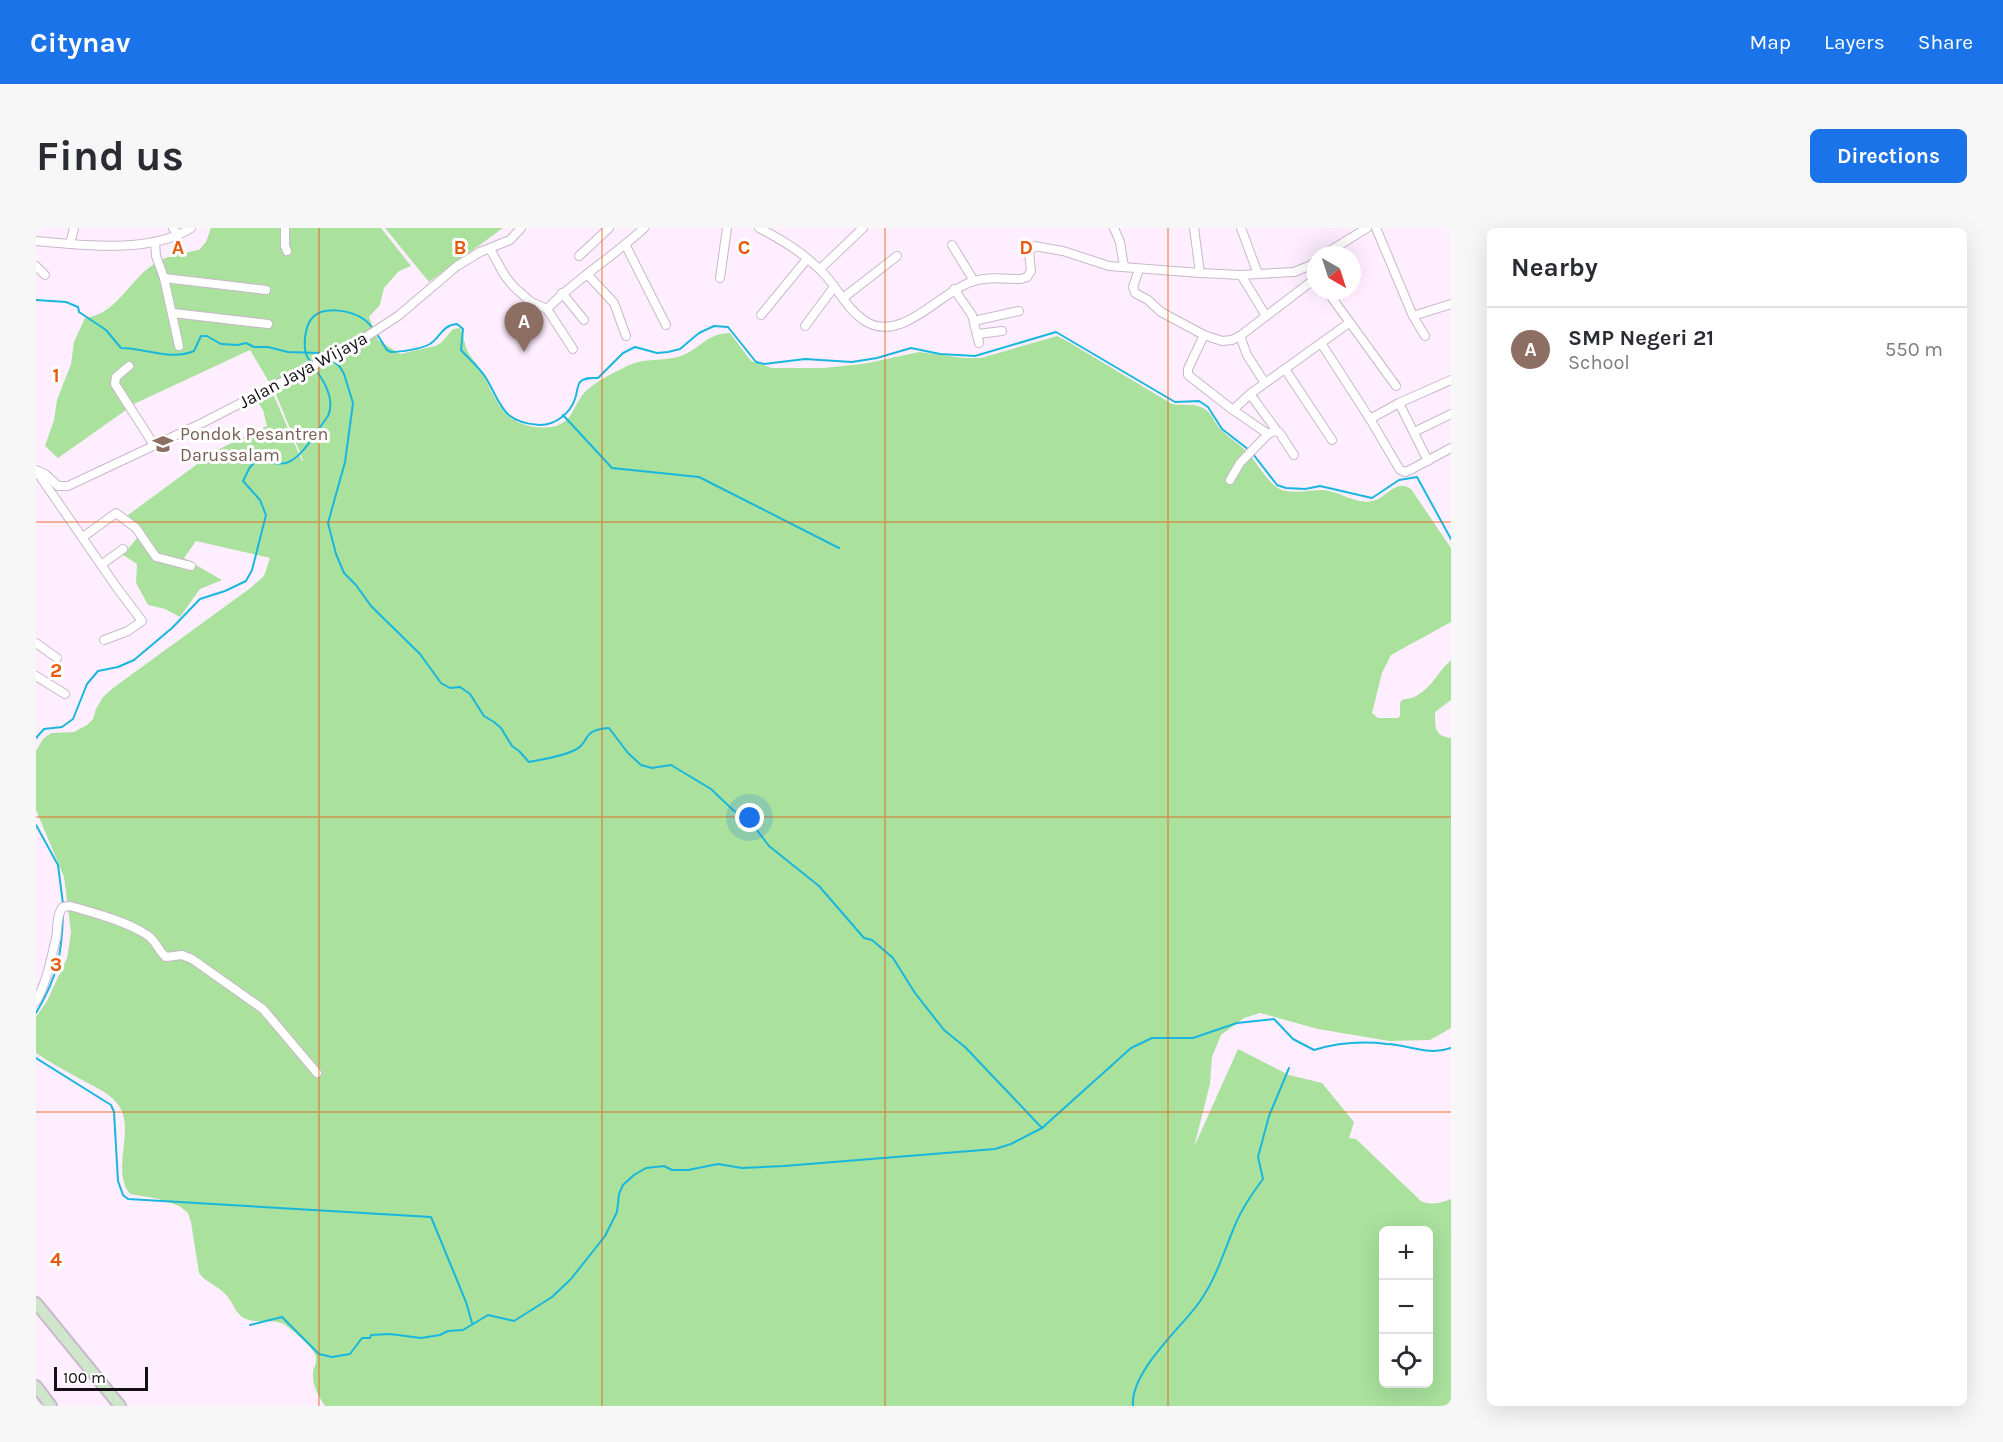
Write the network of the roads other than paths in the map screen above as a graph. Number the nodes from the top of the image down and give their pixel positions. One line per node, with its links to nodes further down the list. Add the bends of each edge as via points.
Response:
1 (74, 228): 20 (street)
2 (173, 228): 17 (street)
3 (191, 228): 17 (street)
4 (285, 228): 25 (street)
5 (521, 228): 24 (street, Jalan Jaya Wijaya, via 510,240)
6 (609, 228): 26 (street)
7 (644, 228): 22 (street)
8 (727, 228): 40 (street)
9 (864, 228): 32 (street)
10 (1106, 228): 16 (street)
11 (1194, 228): 34 (street)
12 (1241, 228): 38 (street)
13 (1367, 228): 23 (street)
14 (1376, 228): 55 (street)
15 (764, 229): 28 (street)
16 (1115, 230): 31 (street)
17 (178, 236): 19 (street)
18 (36, 241): 20 (street)
19 (155, 243): 20 (street); 39 (street)
20 (70, 244)
21 (952, 245): 41 (street)
22 (626, 246): 36 (street); 60 (street)
23 (1338, 246)
24 (490, 249): 50 (street, via 514,287 531,302); 84 (street, Jalan Jaya Wijaya, via 457,266 370,335)
25 (287, 251)
26 (579, 256)
27 (897, 256): 47 (street)
28 (807, 259): 32 (street); 53 (street)
29 (36, 266): 35 (street)
30 (1307, 266): 38 (street, via 1294,272)
31 (1124, 267): 33 (street); 41 (street, via 1038,246 1029,252 1028,277)
32 (820, 269): 43 (street)
33 (1139, 269): 34 (street); 63 (street, via 1134,292)
34 (1200, 273): 37 (street)
35 (45, 274)
36 (587, 274): 46 (street); 64 (street, via 614,303)
37 (1241, 274): 38 (street); 54 (street)
38 (1258, 274)
39 (164, 278): 45 (street); 52 (street)
40 (720, 278)
41 (974, 281): 44 (street)
42 (1307, 284): 54 (street)
43 (834, 287): 47 (street); 61 (street)
44 (954, 289): 47 (street, via 918,316 891,326 864,320); 57 (street)
45 (266, 290)
46 (562, 293): 50 (street); 56 (street)
47 (843, 298)
48 (1333, 300): 58 (street)
49 (1451, 304): 55 (street)
50 (547, 309): 69 (street)
51 (1019, 311): 57 (street)
52 (173, 313): 59 (street); 68 (street)
53 (761, 315)
54 (1266, 316): 65 (street)
55 (1413, 316): 66 (street)
56 (584, 321)
57 (974, 321): 62 (street, via 978,338)
58 (1349, 322): 67 (street); 74 (street)
59 (267, 324)
60 (666, 325)
61 (805, 326)
62 (1002, 331)
63 (1204, 335): 65 (street, via 1222,341); 77 (street, via 1188,374)
64 (626, 336)
65 (1240, 336): 73 (street, via 1246,355)
66 (1425, 336)
67 (1321, 343): 71 (street); 79 (street)
68 (179, 346)
69 (573, 349)
70 (129, 366): 84 (street, via 116,376 115,384)
71 (1285, 369): 73 (street); 83 (street)
72 (1451, 380): 76 (street)
73 (1265, 383): 75 (street)
74 (1396, 386)
75 (1250, 394): 77 (street); 80 (street)
76 (1399, 403): 79 (street); 81 (street)
77 (1233, 410): 82 (street)
78 (1451, 414): 81 (street)
79 (1371, 418): 87 (street, via 1400,470 1405,472)
80 (1277, 431): 82 (street); 86 (street)
81 (1414, 432): 87 (street)
82 (1268, 434): 89 (street, via 1240,463)
83 (1332, 440)
84 (154, 446): 88 (street, Jalan Jaya Wijaya, via 68,486 58,486)
85 (1451, 448): 87 (street)
86 (1294, 455)
87 (1428, 461)
88 (36, 470): 90 (street)
89 (1230, 480)
90 (83, 537): 92 (street); 93 (street, via 116,513 136,528 156,557)
91 (123, 549): 92 (street)
92 (101, 565): 94 (street, via 141,621)
93 (191, 566)
94 (104, 640)
95 (36, 643): 96 (street)
96 (57, 658)
97 (36, 676): 98 (street)
98 (65, 694)
99 (36, 1001): 100 (street, via 57,936 59,910 70,906 147,934 166,957 182,955 192,959 263,1009)
100 (317, 1074)
101 (36, 1303): 104 (street)
102 (36, 1386): 103 (street)
103 (51, 1406)
104 (120, 1406)

